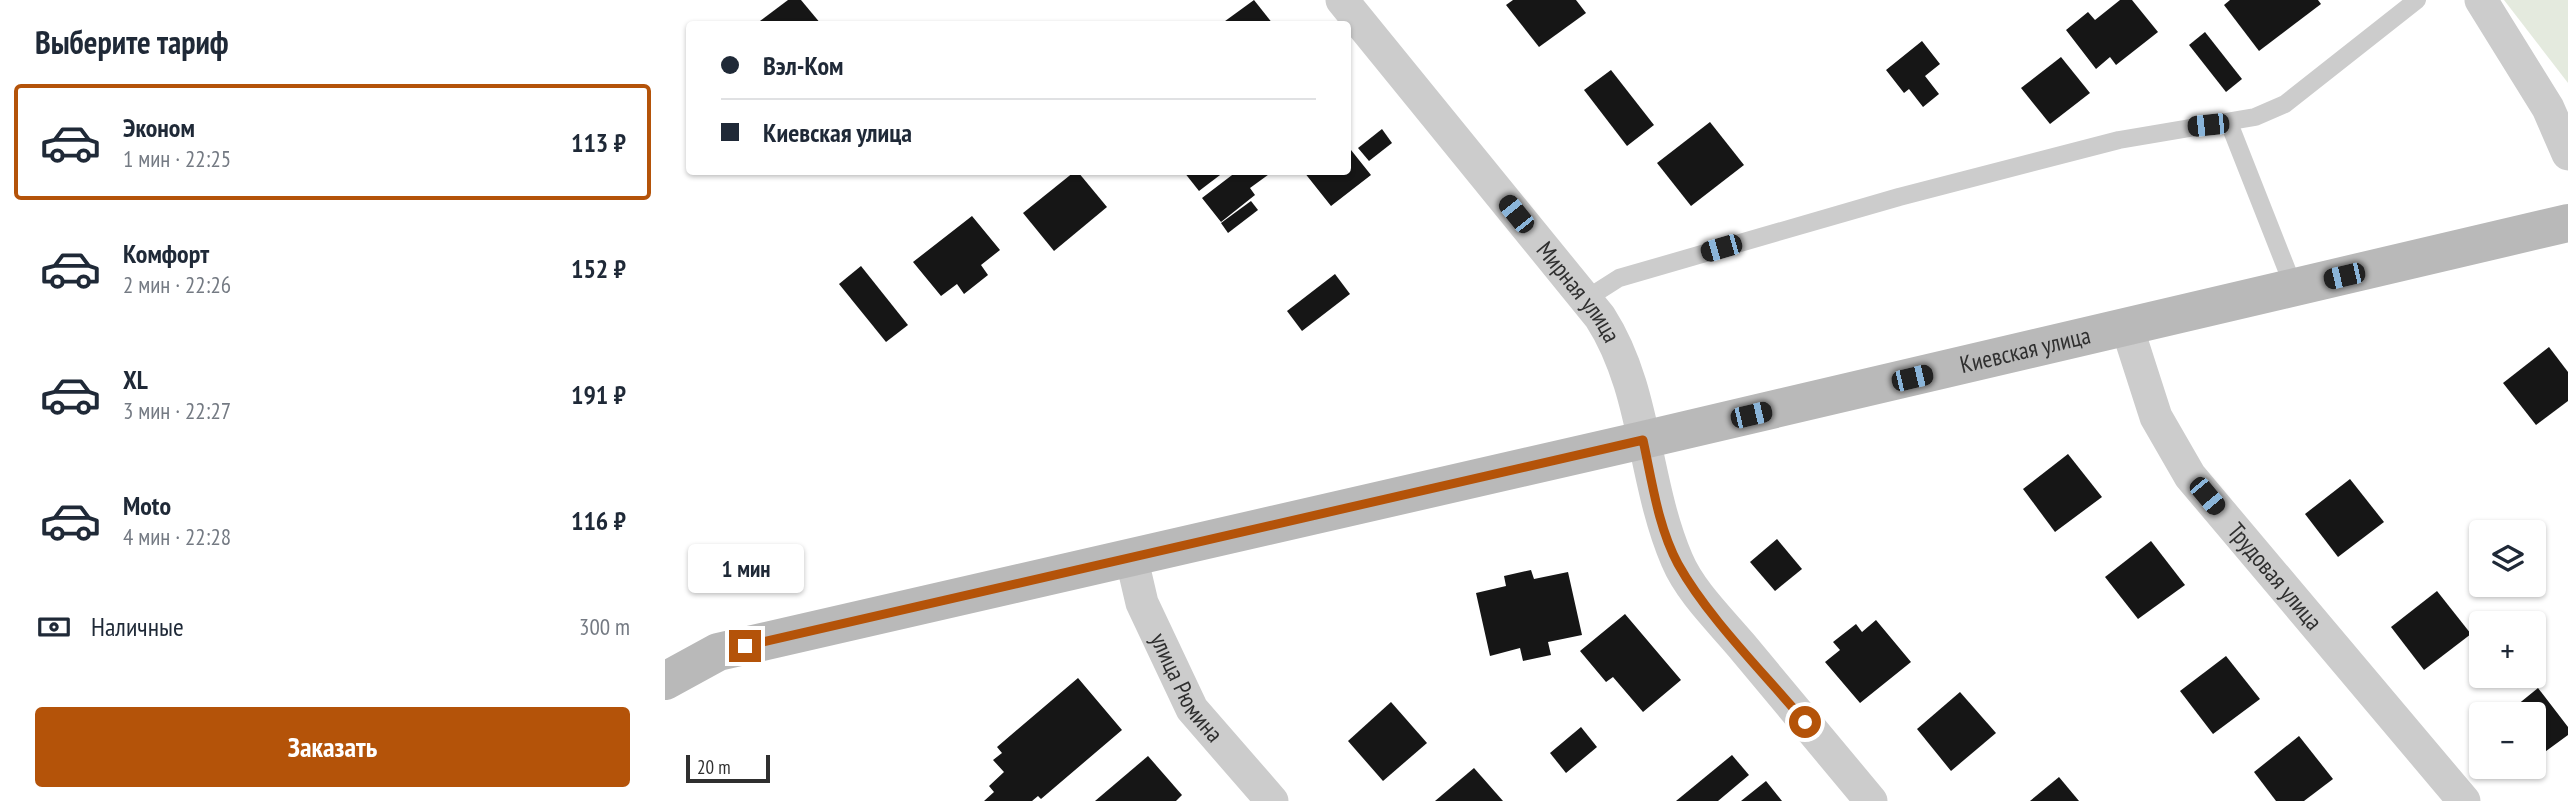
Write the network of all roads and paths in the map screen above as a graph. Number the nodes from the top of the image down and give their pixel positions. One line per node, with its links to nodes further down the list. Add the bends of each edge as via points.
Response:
1 (1342, 0): 8 (street, Мирная улица)
2 (2417, 0): 4 (lane, via 2285,104)
3 (2481, 0): 5 (street, via 2548,108)
4 (2229, 123): 7 (lane); 8 (lane, via 2119,140 1899,197 1619,278)
5 (2568, 154)
6 (2568, 223): 7 (main road, Киевская улица)
7 (2294, 288): 9 (main road, Киевская улица)
8 (1586, 299): 10 (street, Мирная улица, via 1618,345)
9 (2127, 327): 10 (main road, Киевская улица); 17 (street, Трудовая улица, via 2156,417 2190,476)
10 (1643, 440): 11 (main road, Киевская улица); 16 (street, Мирная улица, via 1662,520 1678,563)
11 (1131, 556): 12 (main road, Киевская улица); 15 (street, улица Рюмина, via 1142,603 1192,709)
12 (731, 649): 13 (main road); 14 (main road)
13 (665, 663)
14 (665, 681)
15 (1272, 801)
16 (1871, 801)
17 (2464, 801)

